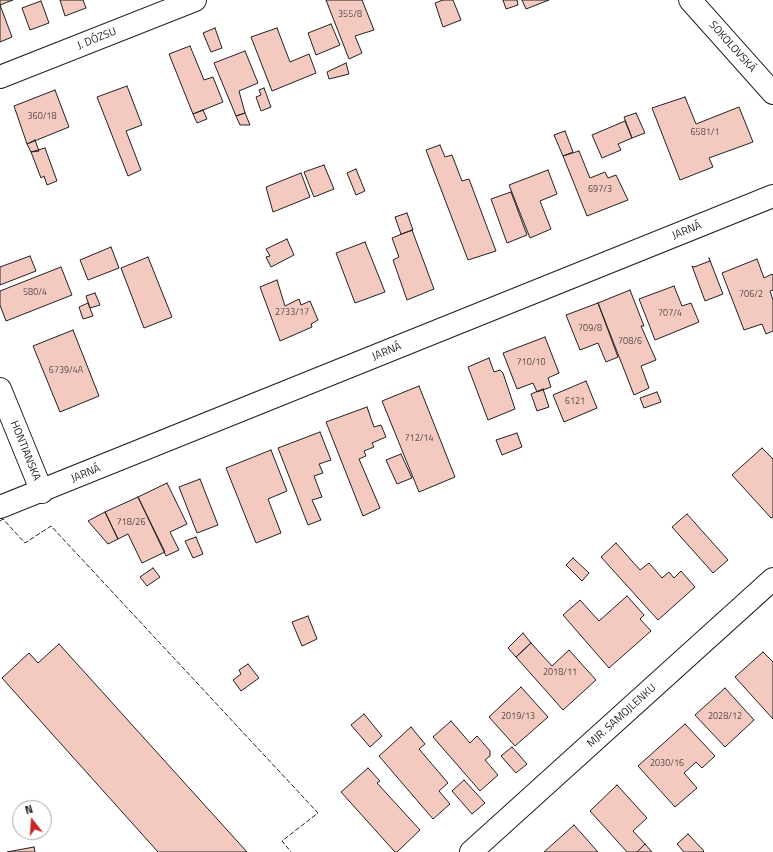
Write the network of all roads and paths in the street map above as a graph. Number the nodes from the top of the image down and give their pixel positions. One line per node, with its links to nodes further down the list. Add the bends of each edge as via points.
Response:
1 (195, 0): 3 (street, J. DÓZSU)
2 (690, 0): 4 (street, SOKOLOVSKÁ)
3 (0, 77)
4 (773, 93)
5 (773, 196): 7 (street, JARNÁ)
6 (0, 389): 7 (street, HONTIANSKA)
7 (42, 492): 8 (street, JARNÁ)
8 (0, 507)
9 (773, 579): 10 (street, MJR. SAMOJLENKU)
10 (470, 852)

